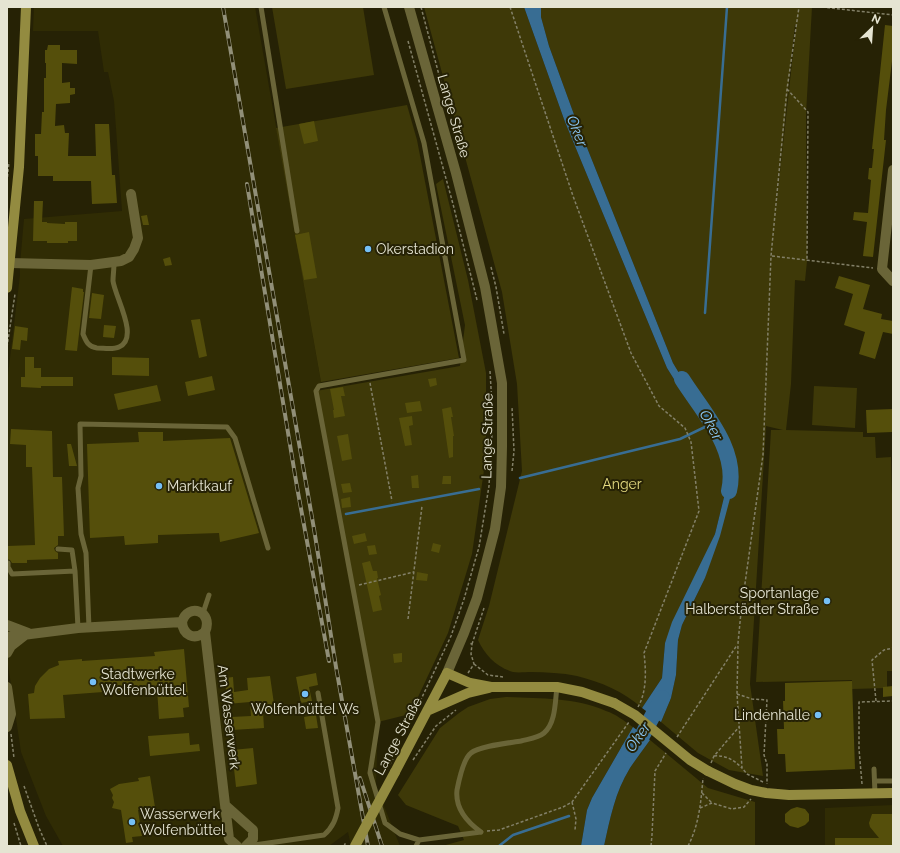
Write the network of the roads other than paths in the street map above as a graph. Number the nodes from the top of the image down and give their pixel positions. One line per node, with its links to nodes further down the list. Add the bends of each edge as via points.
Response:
1 (26, 7): 8 (main road, via 19,167)
2 (261, 7): 7 (lane)
3 (384, 7): 41 (lane, via 424,143 464,360 319,386 316,391 378,722 370,773 385,823 400,834)
4 (409, 7): 27 (street, Lange Straße, via 485,287 502,383 501,487 495,529 477,598)
5 (893, 170): 11 (street, via 882,269)
6 (131, 194): 9 (street, via 138,238 129,256)
7 (297, 231)
8 (10, 263): 10 (street); 12 (main road)
9 (114, 263): 10 (street); 10 (lane, via 113,281 128,332 126,342 115,348 95,348 87,344 83,334)
10 (91, 266)
11 (893, 281)
12 (7, 288)
13 (268, 548): 22 (lane, via 235,438 227,427 80,424 81,476 78,488 81,534 86,553)
14 (58, 549): 16 (lane, via 72,550)
15 (8, 563): 16 (lane, via 12,574)
16 (75, 571): 21 (lane)
17 (209, 595): 18 (lane)
18 (203, 613): 19 (street, via 191,611); 23 (street, Am Wasserwerk, via 208,625)
19 (182, 622): 22 (street); 23 (street, via 185,632 189,635 194,637)
20 (7, 625): 24 (street)
21 (78, 628): 22 (street); 24 (street)
22 (89, 628)
23 (205, 632): 40 (street, Am Wasserwerk)
24 (29, 634): 25 (street); 26 (street, via 11,646)
25 (7, 637)
26 (7, 652)
27 (447, 672): 29 (main road, via 470,683); 32 (main road, Lange Straße)
28 (7, 686): 33 (street, via 11,714)
29 (492, 687): 30 (main road); 32 (main road)
30 (557, 687): 39 (main road, bridge, via 614,703 635,715 708,772 751,790 789,795); 41 (lane, via 555,710 544,733 531,739 481,748 471,753 466,760 456,795 460,810 470,824 481,832)
31 (318, 693): 44 (lane, via 338,808 331,829 324,835)
32 (427, 711): 45 (main road, Lange Straße, bridge)
33 (8, 724)
34 (11, 763): 42 (main road, via 20,811)
35 (874, 769): 36 (lane)
36 (875, 781): 37 (lane); 39 (lane)
37 (893, 781)
38 (893, 793): 39 (main road)
39 (875, 794)
40 (226, 806): 43 (street, Am Wasserwerk, via 229,839); 44 (street, via 253,830 253,839)
41 (419, 840): 46 (lane)
42 (34, 846)
43 (237, 846)
44 (247, 846)
45 (354, 846)
46 (416, 846)

